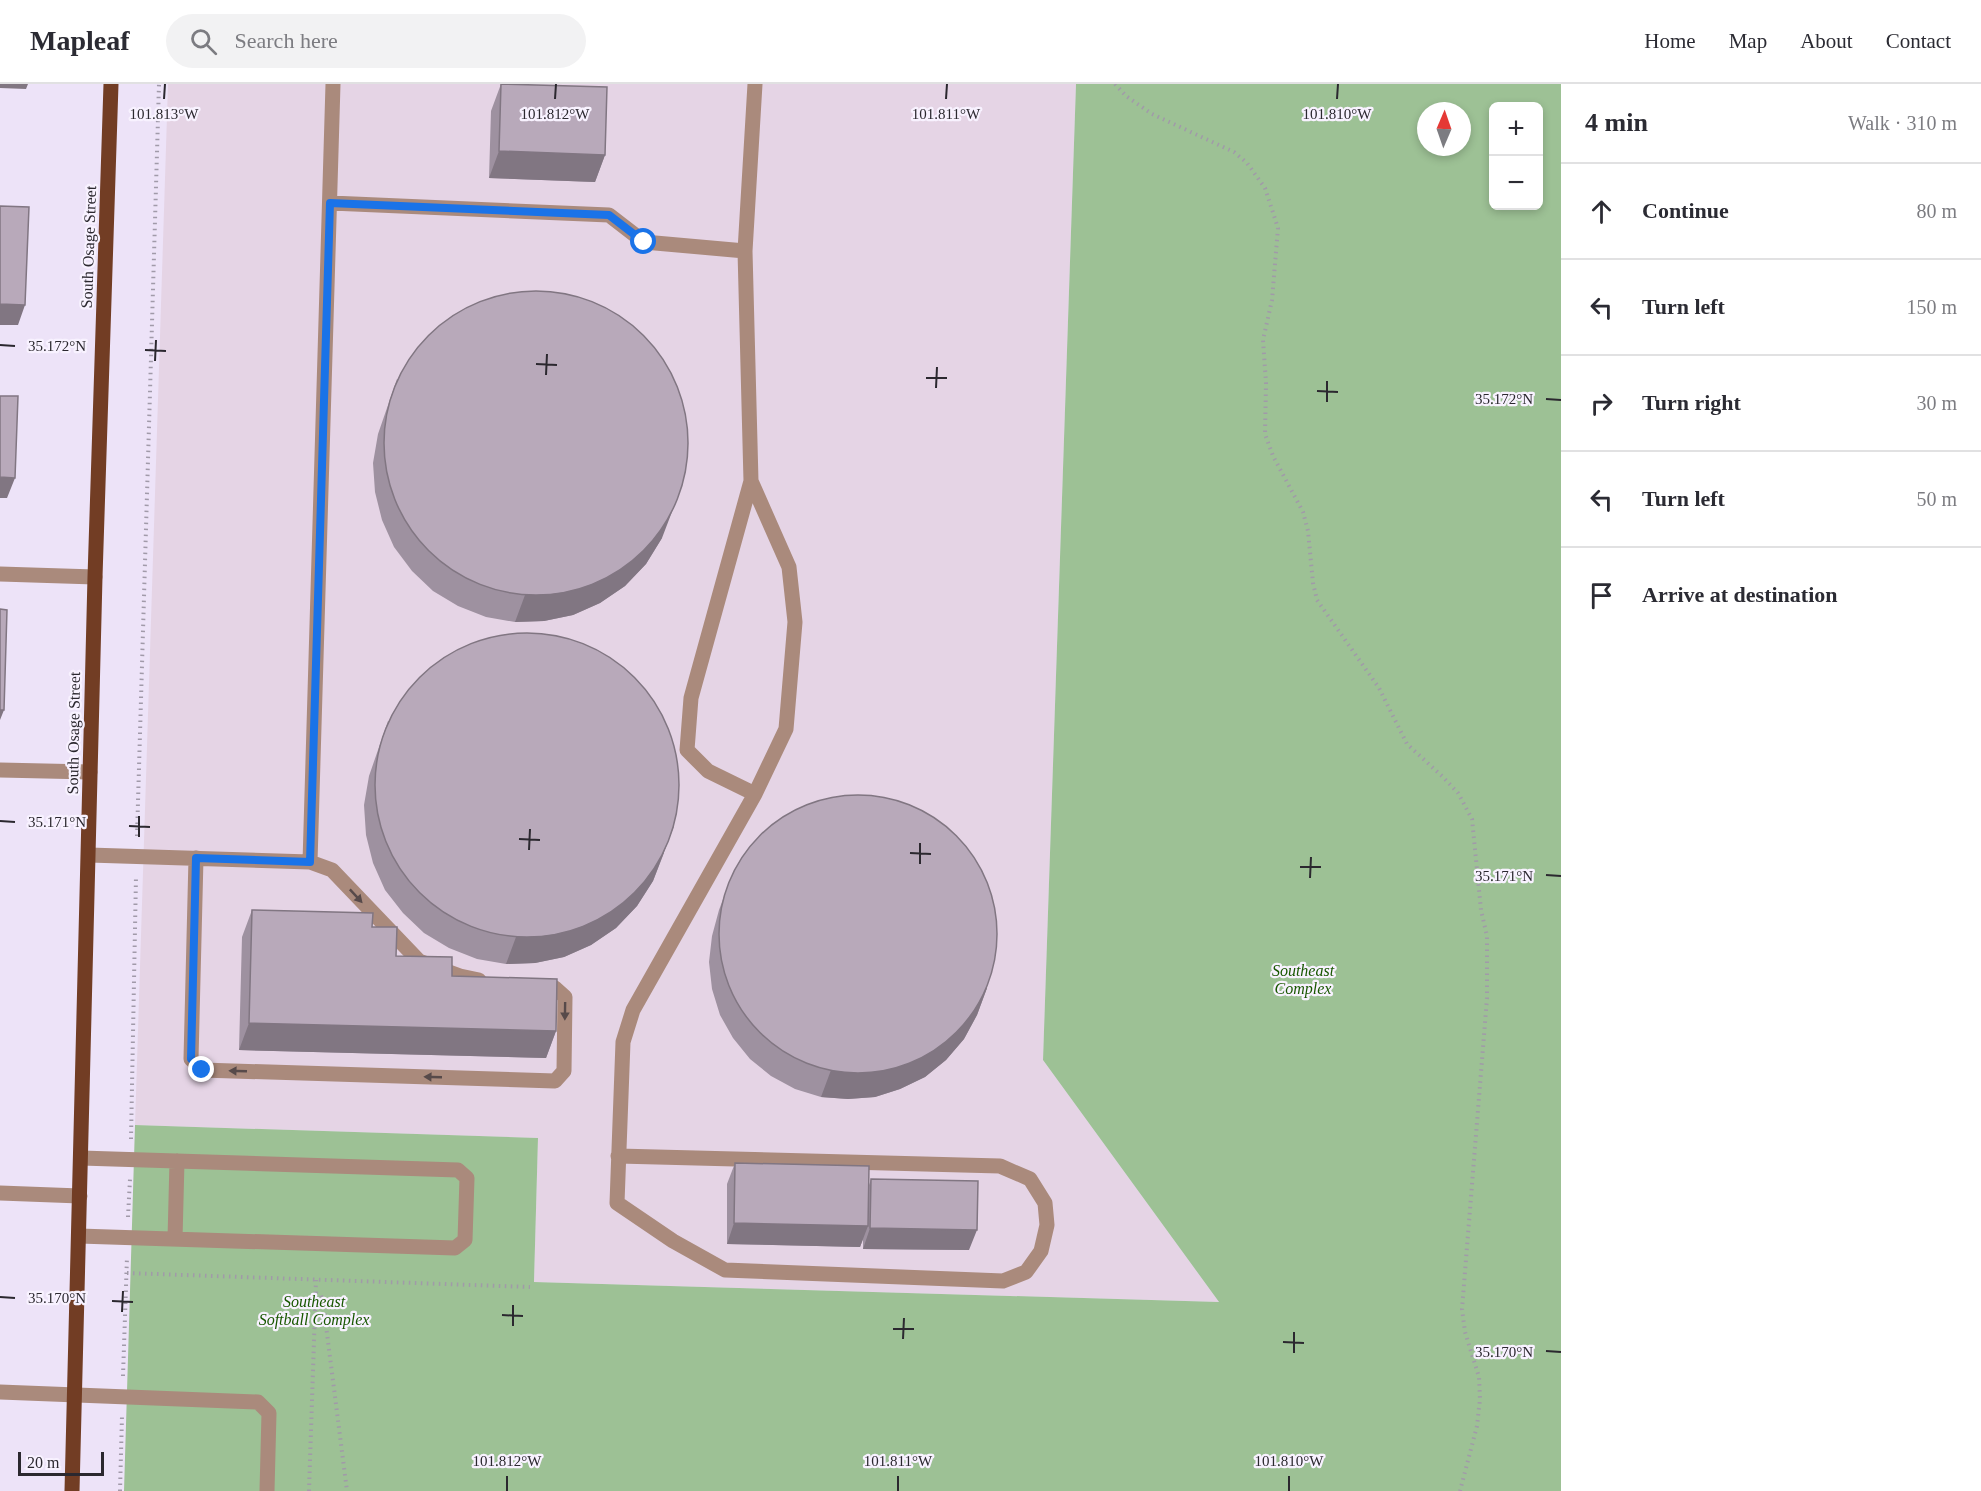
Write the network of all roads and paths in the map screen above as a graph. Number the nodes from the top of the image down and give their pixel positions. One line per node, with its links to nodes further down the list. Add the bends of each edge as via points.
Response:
1 (111, 84): 10 (main road, South Osage Street)
2 (159, 84): 15 (path)
3 (333, 84): 6 (street)
4 (755, 84): 7 (street)
5 (1115, 84): 41 (path, via 1152,114 1234,152 1265,188 1278,228 1272,300 1263,340 1265,434 1303,512 1317,600 1379,688 1407,744 1458,793 1472,819 1487,936 1487,998 1462,1308 1479,1377 1480,1399)
6 (330, 203): 7 (street, via 609,215 644,242); 17 (street)
7 (745, 251): 8 (street)
8 (751, 481): 13 (street, via 789,567 795,622 786,729); 13 (street, via 690,698 687,750 708,771)
9 (0, 574): 10 (street)
10 (95, 577): 12 (main road, South Osage Street)
11 (0, 770): 12 (street)
12 (90, 772): 14 (main road, South Osage Street)
13 (755, 794): 20 (street, via 633,1010 623,1042)
14 (89, 855): 15 (street); 21 (main road, South Osage Street)
15 (136, 856): 16 (street); 22 (path)
16 (196, 858): 17 (street); 19 (street, one-way to 16, via 555,988 565,997 564,1071 555,1081 202,1070 191,1059)
17 (310, 862): 18 (street, one-way to 18, via 332,870 419,961 459,976)
18 (492, 982)
19 (524, 986)
20 (618, 1156): 20 (street, via 1000,1166 1030,1179 1046,1203 1047,1226 1041,1251 1026,1272 1003,1281 725,1270 617,1203)
21 (81, 1158): 22 (street); 25 (main road, South Osage Street)
22 (130, 1160): 23 (street); 27 (path)
23 (177, 1161): 28 (street); 28 (street, via 458,1170 467,1178 467,1199 465,1240 456,1248)
24 (0, 1193): 25 (street)
25 (80, 1196): 26 (main road, South Osage Street)
26 (80, 1236): 27 (street); 34 (main road, South Osage Street)
27 (128, 1237): 28 (street); 29 (path)
28 (175, 1239)
29 (127, 1273): 30 (path); 35 (path)
30 (316, 1280): 31 (path); 32 (path)
31 (530, 1287)
32 (316, 1293): 39 (path); 40 (path, via 323,1302)
33 (0, 1392): 34 (street)
34 (76, 1395): 35 (street); 36 (main road, South Osage Street)
35 (123, 1396): 37 (path); 38 (street, via 258,1402 269,1413)
36 (72, 1491)
37 (120, 1491)
38 (267, 1491)
39 (309, 1491)
40 (347, 1491)
41 (1460, 1491)

